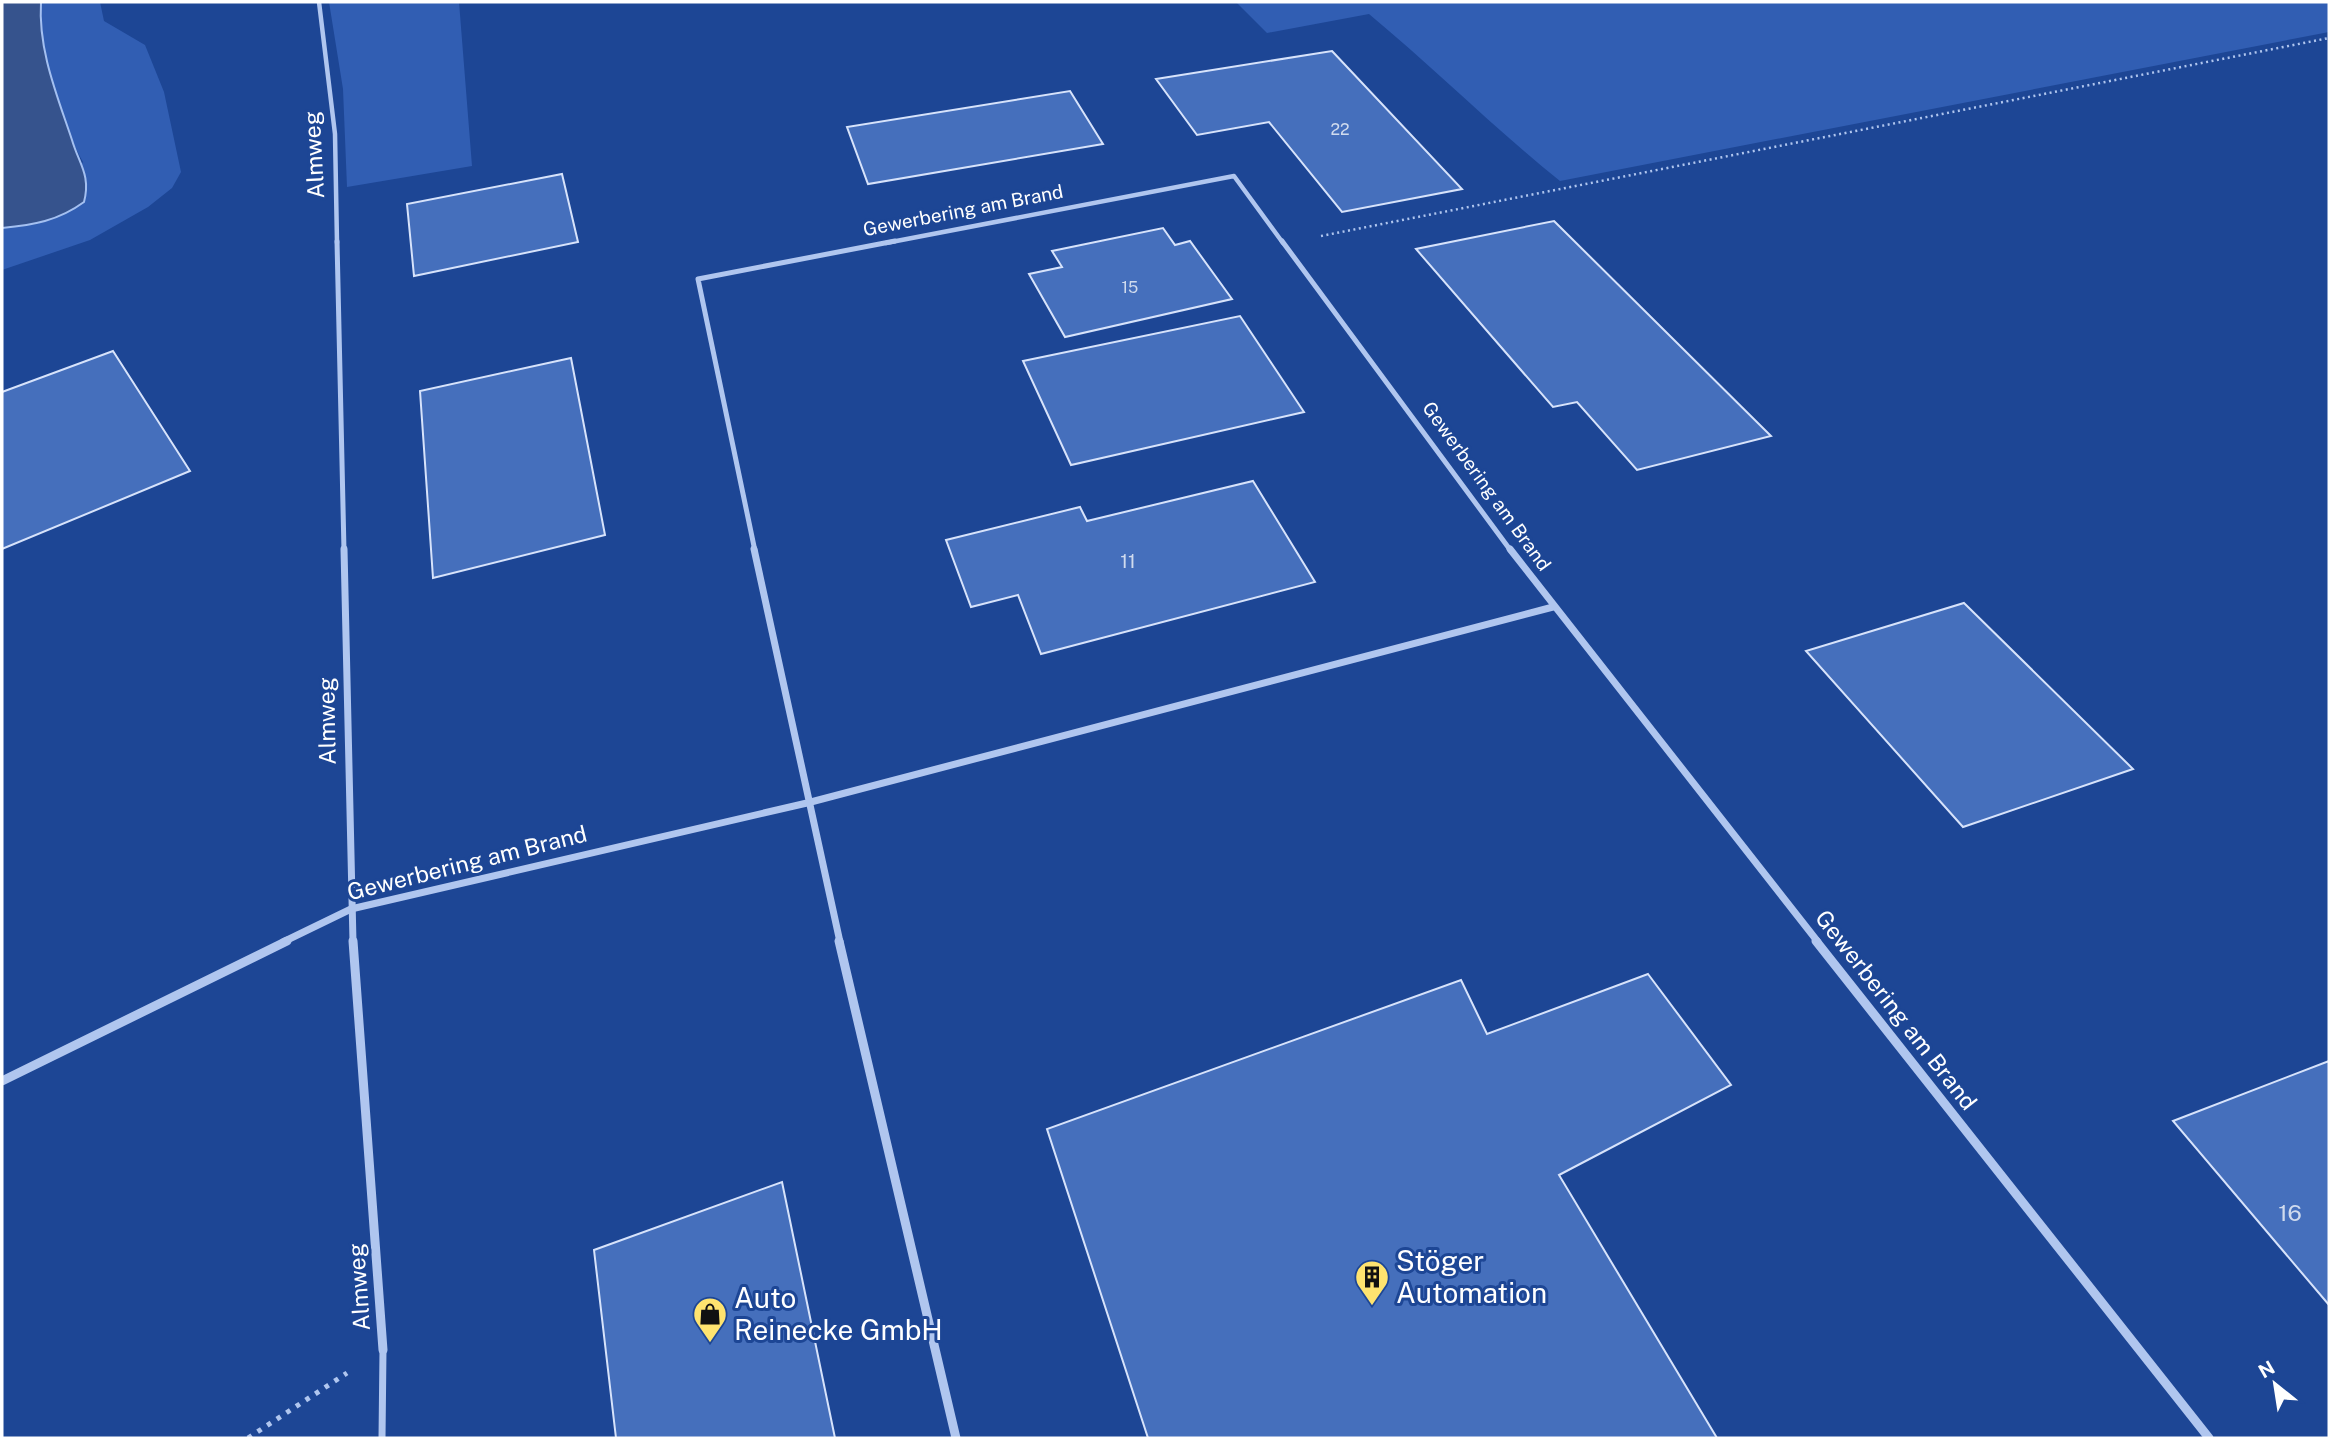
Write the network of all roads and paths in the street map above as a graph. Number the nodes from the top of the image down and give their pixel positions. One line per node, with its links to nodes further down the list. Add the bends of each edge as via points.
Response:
1 (319, 2): 6 (street, Almweg, via 335,134)
2 (2329, 38): 3 (path)
3 (1285, 243): 4 (street, Gewerbering am Brand); 5 (street, Gewerbering am Brand, via 1234,176 698,279)
4 (1553, 607): 5 (street, Gewerbering am Brand); 12 (street, Gewerbering am Brand)
5 (807, 803): 6 (street, Gewerbering am Brand); 11 (street, Gewerbering am Brand)
6 (351, 909): 7 (street, Gewerbering am Brand); 8 (street, Almweg)
7 (2, 1081)
8 (383, 1350): 9 (path); 10 (lane, Almweg)
9 (248, 1438)
10 (382, 1438)
11 (956, 1438)
12 (2209, 1438)

